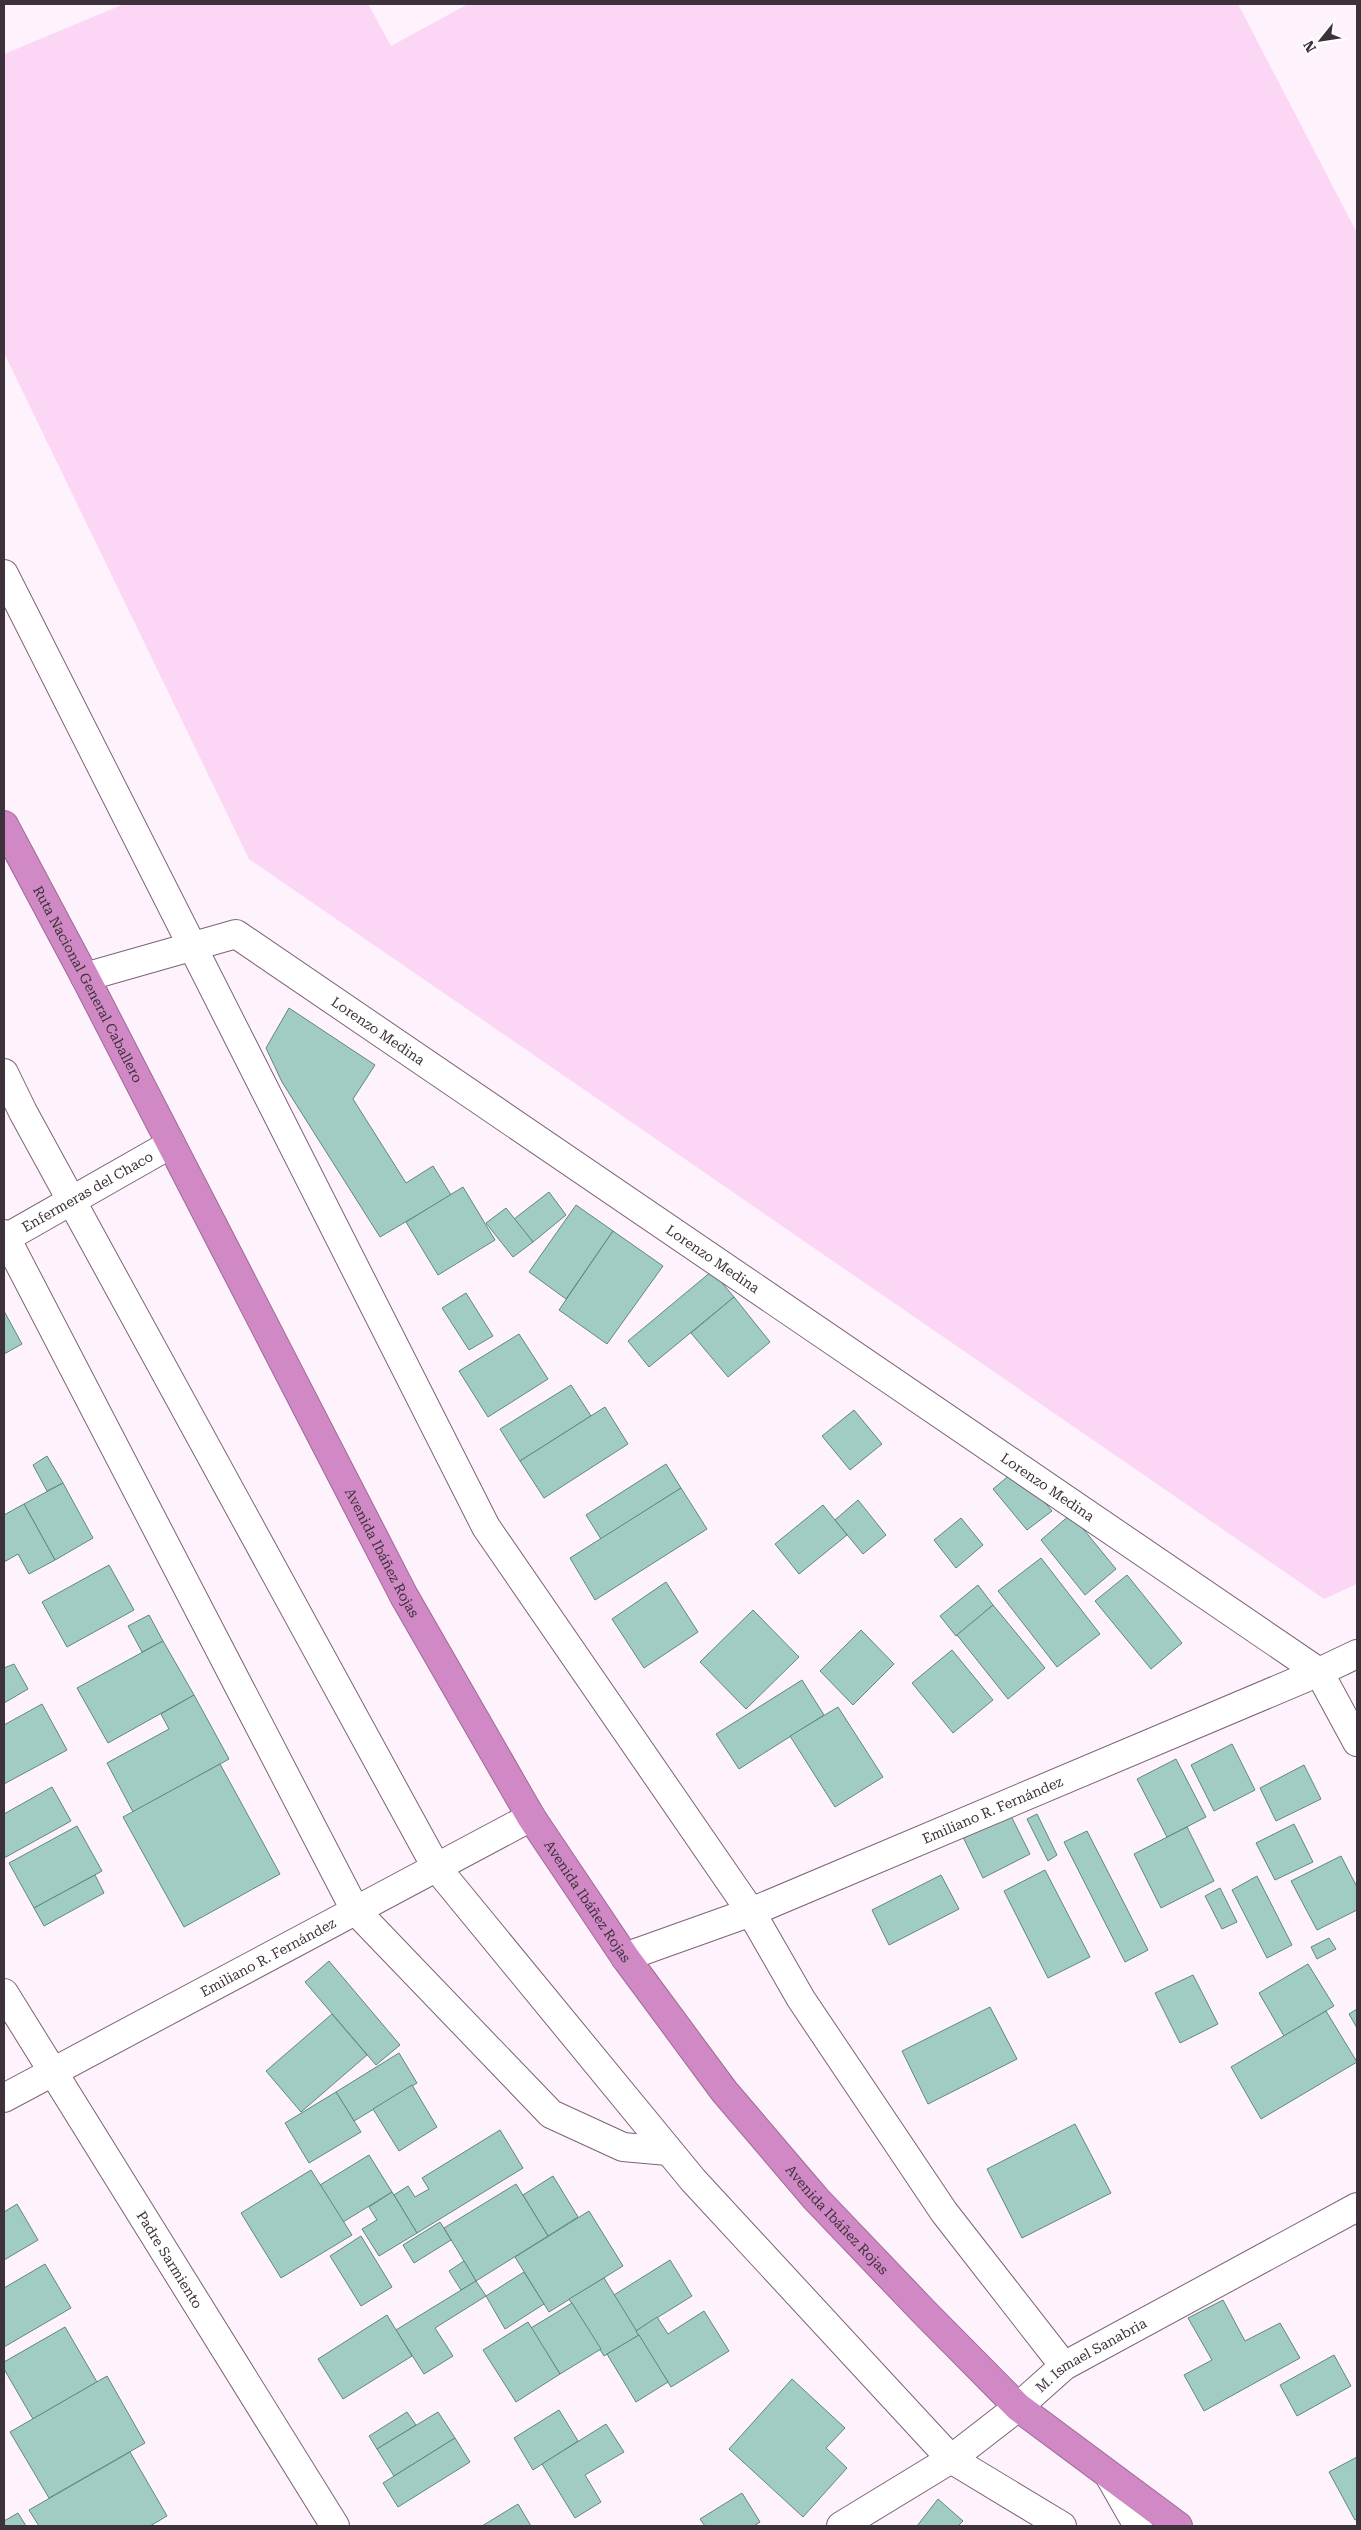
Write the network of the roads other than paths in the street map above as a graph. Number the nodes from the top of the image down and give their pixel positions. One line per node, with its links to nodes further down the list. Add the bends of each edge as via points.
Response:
1 (4, 574): 3 (street)
2 (4, 825): 4 (highway, Ruta Nacional General Caballero)
3 (192, 947): 4 (street, Lorenzo Medina); 10 (street, Lorenzo Medina, via 236,934); 15 (street, via 486,1526)
4 (85, 976): 6 (highway, Ruta Nacional General Caballero)
5 (4, 1073): 7 (street)
6 (171, 1144): 7 (street, Enfermeras del Chaco); 12 (highway, Avenida Ibáñez Rojas, via 404,1596)
7 (72, 1201): 8 (street, Enfermeras del Chaco); 13 (street)
8 (5, 1237): 14 (street)
9 (1357, 1654): 10 (street, Emiliano R. Fernández)
10 (1319, 1672): 11 (street); 15 (street, Emiliano R. Fernández)
11 (1357, 1742)
12 (531, 1817): 13 (street, Emiliano R. Fernández); 16 (highway, Avenida Ibáñez Rojas)
13 (436, 1867): 14 (street, Emiliano R. Fernández); 20 (street)
14 (355, 1910): 18 (street, Emiliano R. Fernández); 20 (street, via 551,2114 623,2147)
15 (750, 1912): 16 (street, Emiliano R. Fernández); 22 (street, via 800,1999 944,2212)
16 (625, 1957): 23 (highway, Avenida Ibáñez Rojas, via 724,2092 816,2199)
17 (4, 1994): 18 (street, Padre Sarmiento)
18 (51, 2071): 19 (street, Emiliano R. Fernández); 26 (street, Padre Sarmiento)
19 (4, 2098)
20 (668, 2151): 24 (street)
21 (1357, 2207): 22 (street, M. Ismael Sanabria)
22 (1064, 2366): 23 (street, M. Ismael Sanabria)
23 (1018, 2407): 24 (street, M. Ismael Sanabria); 25 (highway, Avenida Ibáñez Rojas)
24 (951, 2459): 27 (street, M. Ismael Sanabria); 28 (street)
25 (1110, 2477): 29 (street); 30 (highway, Avenida Ibáñez Rojas)
26 (335, 2526)
27 (841, 2526)
28 (1062, 2526)
29 (1138, 2526)
30 (1178, 2526)

